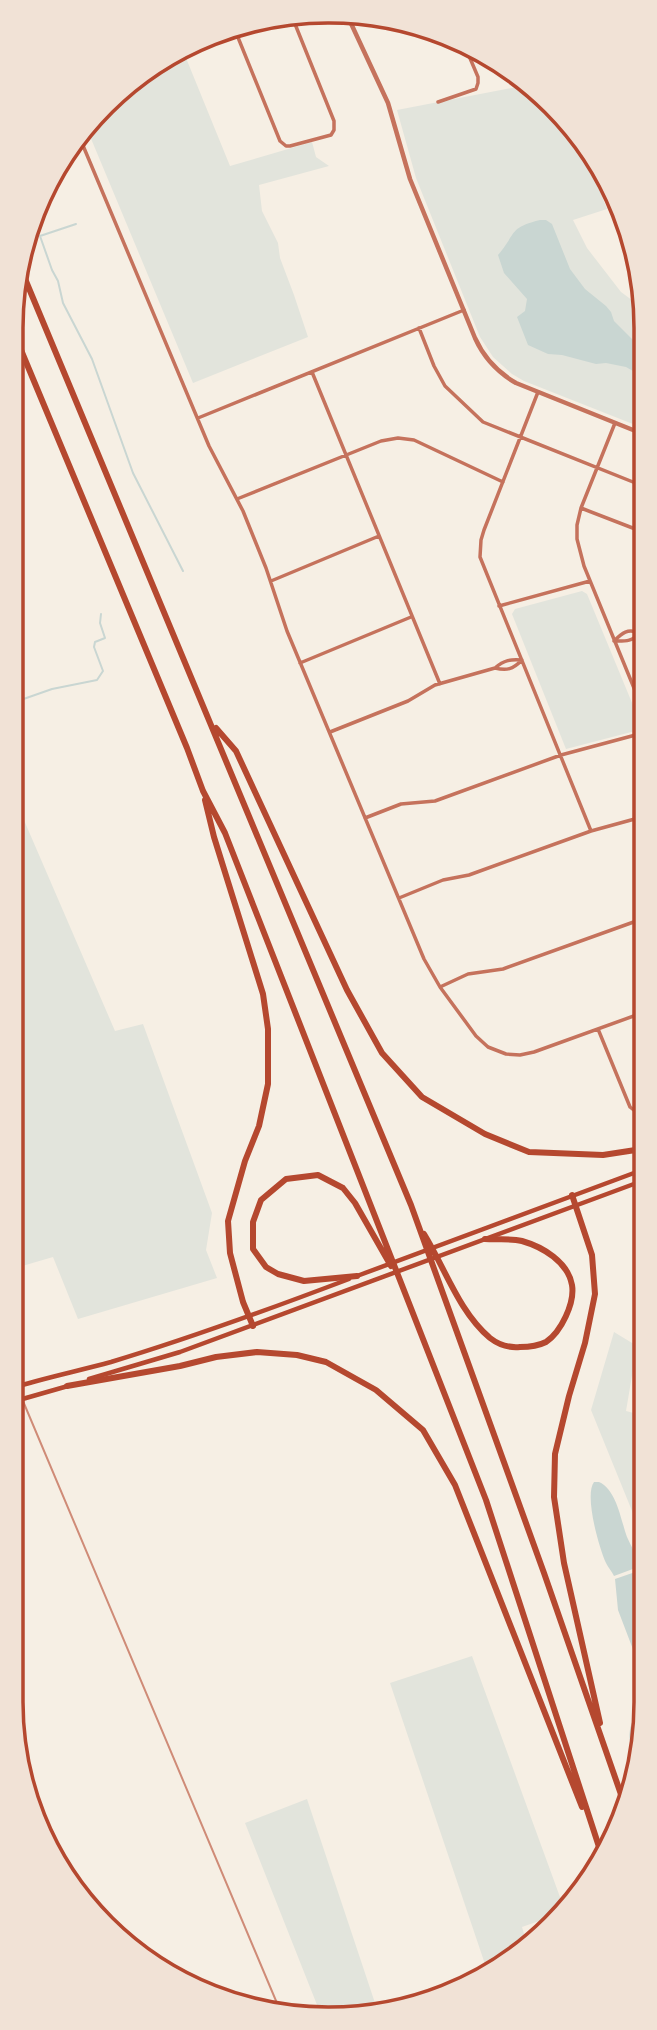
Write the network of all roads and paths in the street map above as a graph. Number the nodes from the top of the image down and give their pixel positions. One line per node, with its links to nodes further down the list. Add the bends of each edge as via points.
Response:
1 (351, 23): 8 (street, via 388,103 410,179)
2 (295, 24): 3 (street, via 334,130 331,135 290,146 280,141)
3 (238, 37)
4 (470, 57): 5 (street, via 478,77 476,89)
5 (438, 102)
6 (83, 146): 13 (street)
7 (26, 282): 37 (highway)
8 (464, 310): 9 (street); 12 (street, via 494,366 510,380)
9 (419, 328): 11 (street); 16 (street, via 450,392 483,422)
10 (23, 355): 41 (highway)
11 (312, 372): 13 (street); 17 (street)
12 (538, 392): 14 (street); 16 (street)
13 (198, 418): 21 (street)
14 (615, 423): 15 (street); 18 (street)
15 (634, 430)
16 (520, 438): 18 (street); 19 (street)
17 (346, 455): 19 (street, via 390,438 406,438); 21 (street); 24 (street)
18 (597, 468): 20 (street); 22 (street)
19 (503, 482): 27 (street, via 480,548)
20 (634, 482)
21 (237, 499): 25 (street)
22 (581, 508): 23 (street); 26 (street, via 577,539)
23 (634, 529)
24 (379, 536): 25 (street); 28 (street)
25 (271, 581): 33 (street)
26 (590, 581): 27 (street); 31 (street)
27 (499, 606): 32 (street)
28 (412, 617): 33 (street); 35 (street)
29 (634, 631): 31 (street, via 622,633)
30 (634, 639): 31 (street)
31 (614, 641): 36 (street)
32 (522, 660): 34 (street, via 511,659); 34 (street, via 514,668); 40 (street)
33 (300, 663): 38 (street)
34 (495, 668): 35 (street)
35 (440, 684): 38 (street)
36 (634, 689)
37 (211, 722): 51 (highway, via 236,751 347,990 382,1053 422,1097 485,1134 528,1152 603,1155); 56 (highway)
38 (329, 733): 42 (street)
39 (634, 735): 40 (street)
40 (561, 755): 42 (street, via 435,801 401,804); 44 (street)
41 (203, 791): 59 (highway, via 225,833); 60 (highway, via 263,994 268,1029 268,1084 228,1221 230,1253)
42 (365, 818): 45 (street)
43 (634, 819): 44 (street)
44 (591, 831): 45 (street)
45 (399, 899): 47 (street)
46 (634, 922): 47 (street)
47 (440, 987): 49 (street, via 482,1042 506,1054 529,1054)
48 (634, 1016): 49 (street)
49 (598, 1029): 50 (street)
50 (634, 1110)
51 (634, 1150)
52 (634, 1173): 54 (main road)
53 (634, 1184): 55 (main road)
54 (572, 1195): 55 (highway); 58 (main road)
55 (576, 1206): 57 (main road); 65 (highway, via 592,1255 595,1294 555,1454 554,1497)
56 (416, 1221): 57 (highway, via 472,1321 492,1340 509,1348 546,1341 569,1311 572,1286 563,1266 540,1247 520,1240); 65 (highway)
57 (485, 1239): 61 (main road)
58 (359, 1275): 59 (highway, via 304,1281 266,1267 253,1250 253,1222 261,1200 286,1179 318,1175 343,1188); 60 (main road)
59 (403, 1286): 67 (highway, via 486,1500)
60 (249, 1317): 61 (highway); 62 (main road)
61 (253, 1326): 63 (main road)
62 (23, 1385)
63 (66, 1386): 64 (main road); 68 (highway, via 233,1354 298,1355 326,1362 376,1391 423,1430 460,1498)
64 (23, 1399)
65 (606, 1752): 66 (highway)
66 (620, 1793)
67 (598, 1845)
68 (598, 1846)

